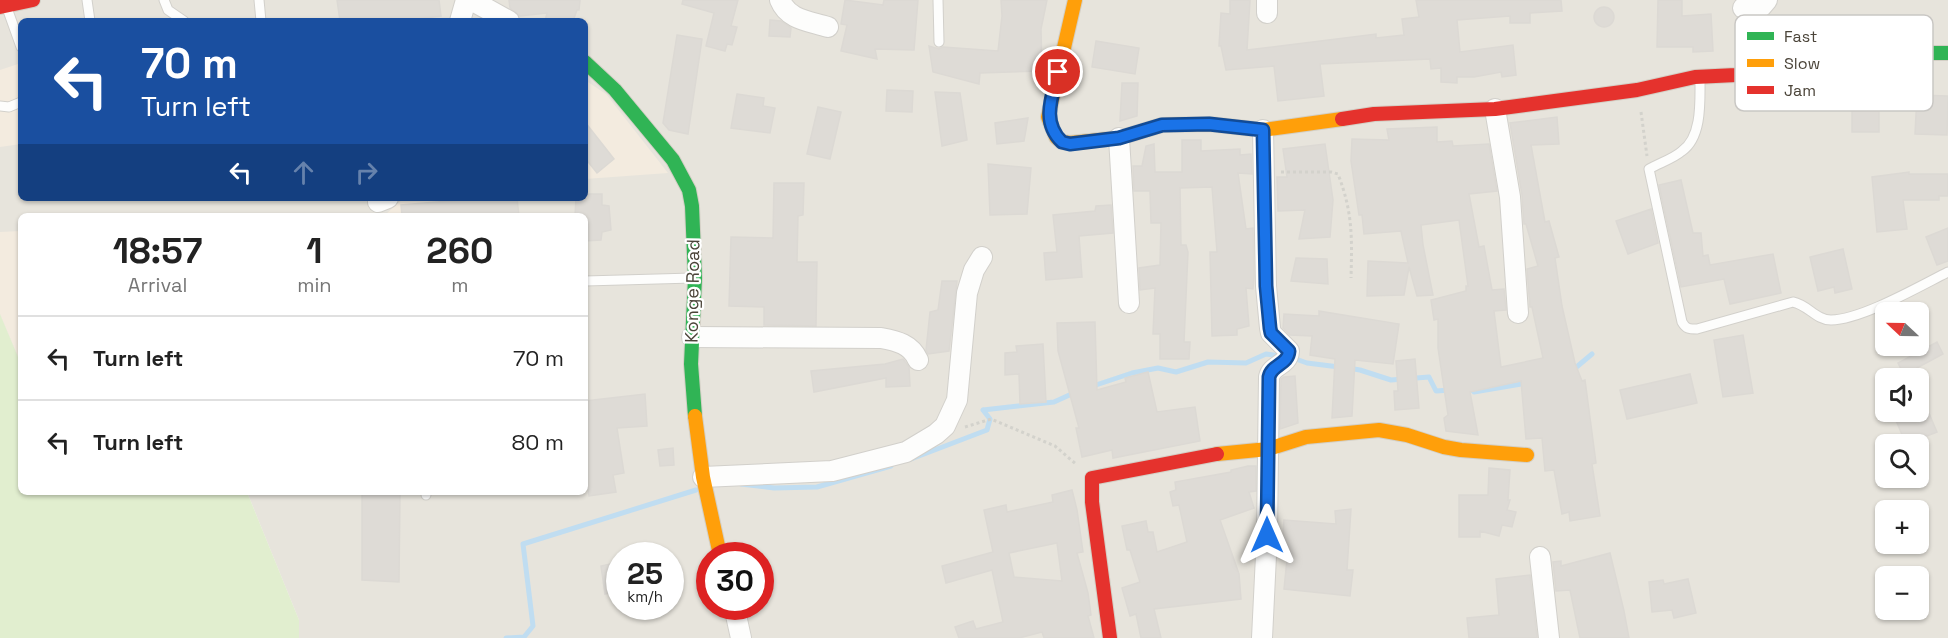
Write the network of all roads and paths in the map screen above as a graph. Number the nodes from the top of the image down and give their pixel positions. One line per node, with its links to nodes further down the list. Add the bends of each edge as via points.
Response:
1 (33, 0): 11 (street)
2 (87, 0): 13 (lane)
3 (164, 0): 14 (lane, via 168,10)
4 (259, 0): 15 (lane)
5 (466, 0): 16 (street)
6 (471, 0): 17 (street)
7 (780, 0): 18 (street, via 792,16)
8 (938, 0): 20 (lane)
9 (1075, 0): 29 (street, via 1050,107 1050,125 1062,142 1070,144)
10 (1767, 0): 12 (street, via 1761,7)
11 (3, 7): 19 (lane)
12 (1743, 8)
13 (90, 18)
14 (180, 18)
15 (261, 18)
16 (461, 18)
17 (504, 18)
18 (828, 27)
19 (18, 40)
20 (939, 42)
21 (588, 65): 34 (street, Konge Road, via 615,90 684,178 692,206)
22 (1735, 75): 23 (street)
23 (1701, 77): 24 (street); 30 (lane, via 1693,140 1684,151)
24 (1637, 90): 27 (street); 30 (path)
25 (18, 103): 26 (lane)
26 (0, 106)
27 (1495, 109): 28 (street, via 1374,114); 38 (street, via 1510,196)
28 (1263, 130): 29 (street, via 1209,124 1162,125); 42 (street, via 1270,328 1289,351 1289,357 1270,372)
29 (1119, 138): 37 (street)
30 (1649, 169): 33 (lane, via 1682,322 1689,329 1793,302 1830,320 1849,318)
31 (1281, 172): 35 (path, via 1338,174 1351,220)
32 (982, 257): 41 (street, via 967,293 957,400 945,426)
33 (1948, 272)
34 (695, 278): 36 (lane); 39 (street, Konge Road)
35 (1351, 278)
36 (588, 281)
37 (1129, 303)
38 (1518, 313)
39 (692, 338): 40 (street, via 881,339 906,345); 44 (street, Konge Road, via 694,410)
40 (918, 360)
41 (936, 434): 44 (street, via 906,452 832,471); 45 (path, via 991,419 1055,446)
42 (1268, 449): 43 (street, via 1306,437 1379,430 1461,450); 45 (street, via 1229,452); 51 (street)
43 (1527, 455)
44 (704, 477): 46 (street, Konge Road)
45 (1092, 478): 50 (street)
46 (717, 542)
47 (1540, 556): 52 (street)
48 (737, 620): 49 (street)
49 (741, 638)
50 (1110, 638)
51 (1262, 638)
52 (1549, 638)

